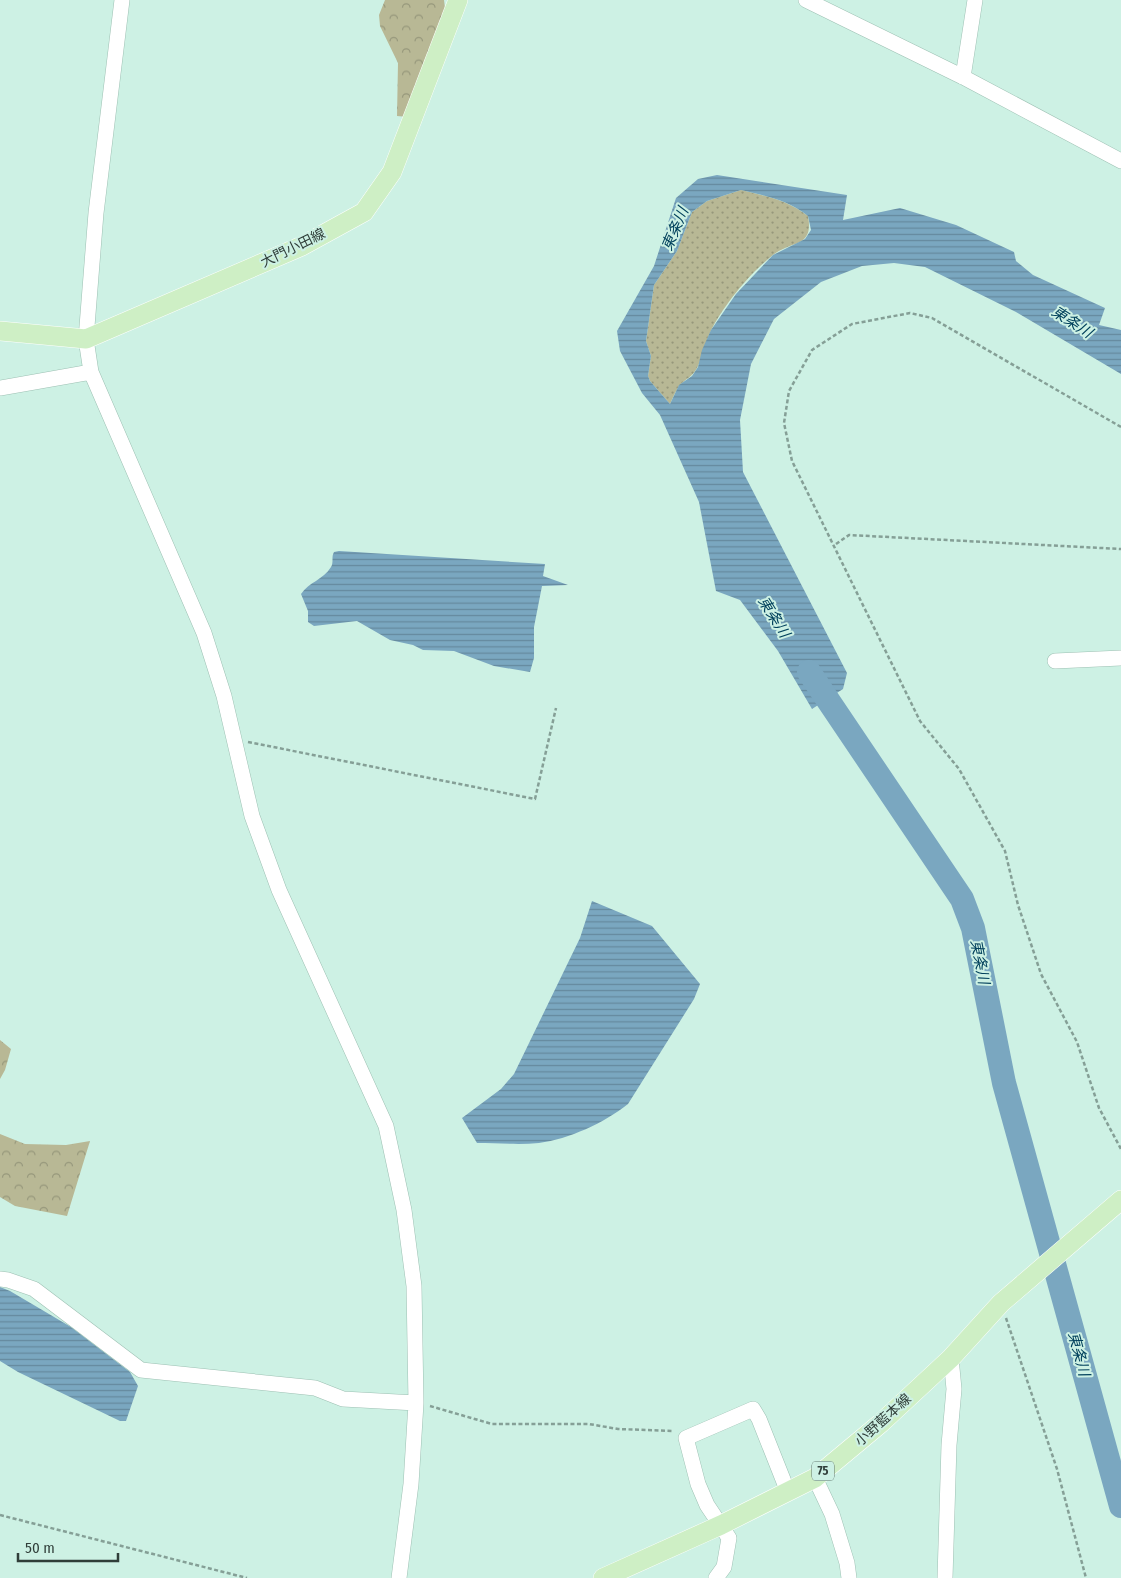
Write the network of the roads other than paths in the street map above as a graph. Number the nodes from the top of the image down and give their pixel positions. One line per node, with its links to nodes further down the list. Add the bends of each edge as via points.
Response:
1 (122, 0): 8 (street, via 96,213)
2 (458, 0): 8 (main road, 大門小田線, via 392,172 364,212 302,246)
3 (806, 0): 5 (street)
4 (975, 0): 5 (street)
5 (963, 78): 6 (street)
6 (1121, 161)
7 (0, 331): 8 (main road, 大門小田線)
8 (86, 339): 9 (street)
9 (91, 372): 10 (street); 16 (street, via 204,632 224,696 252,816 279,890 386,1126 404,1210 414,1286)
10 (0, 388)
11 (1121, 658): 12 (street)
12 (1055, 661)
13 (1121, 1200): 15 (main road, 小野藍本線 / 75, via 1001,1303)
14 (0, 1279): 16 (street, via 34,1289 142,1370 315,1388 343,1399)
15 (951, 1358): 17 (main road, 小野藍本線 / 75, via 882,1423); 24 (street, via 954,1389 949,1445)
16 (416, 1403): 21 (street, via 411,1484)
17 (815, 1478): 18 (main road, 小野藍本線 / 75); 23 (street, via 832,1514)
18 (788, 1492): 19 (main road, 小野藍本線 / 75); 19 (street, via 753,1409 686,1438 698,1484)
19 (721, 1525): 20 (main road, 小野藍本線 / 75); 22 (street, via 729,1538 724,1567)
20 (611, 1576)
21 (399, 1578)
22 (716, 1578)
23 (849, 1578)
24 (946, 1578)

